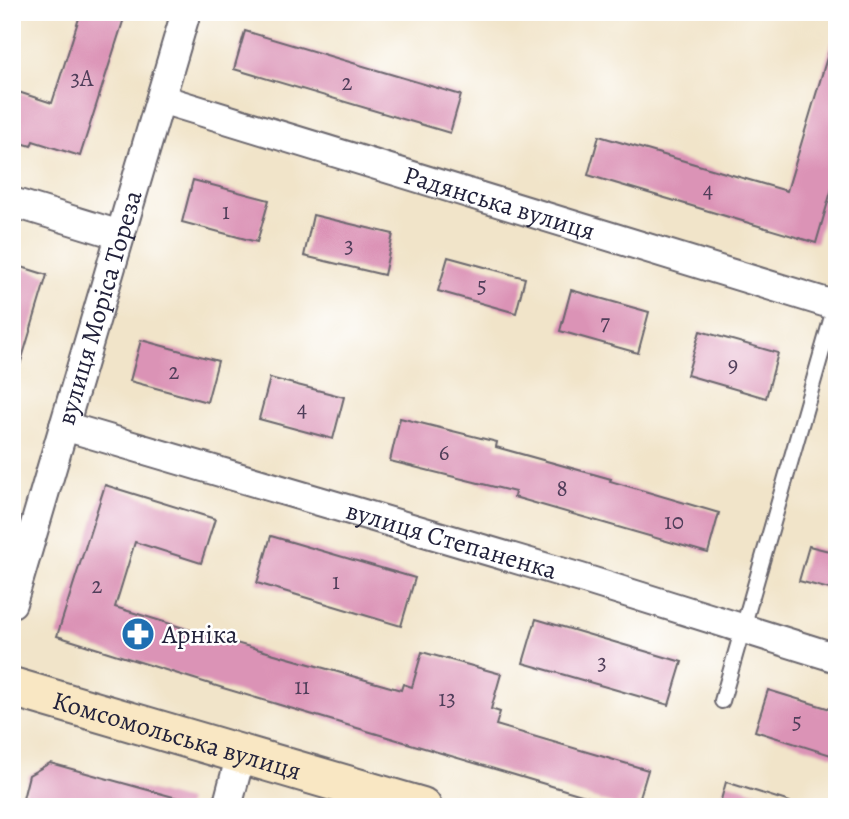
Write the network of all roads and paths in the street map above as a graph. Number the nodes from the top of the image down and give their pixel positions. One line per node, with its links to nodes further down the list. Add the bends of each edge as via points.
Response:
1 (186, 12): 2 (street, вулиця Моріса Тореза)
2 (161, 99): 4 (street, вулиця Моріса Тореза); 5 (street, Радянська вулиця)
3 (12, 202): 4 (street)
4 (121, 235): 6 (street, вулиця Моріса Тореза)
5 (836, 306): 10 (lane)
6 (64, 426): 7 (street, вулиця Моріса Тореза); 8 (street, вулиця Степаненка)
7 (12, 603)
8 (837, 658)
9 (12, 687): 11 (street, Комсомольська вулиця)
10 (722, 701)
11 (241, 754): 12 (street); 13 (street, Комсомольська вулиця)
12 (227, 807)
13 (422, 807)

